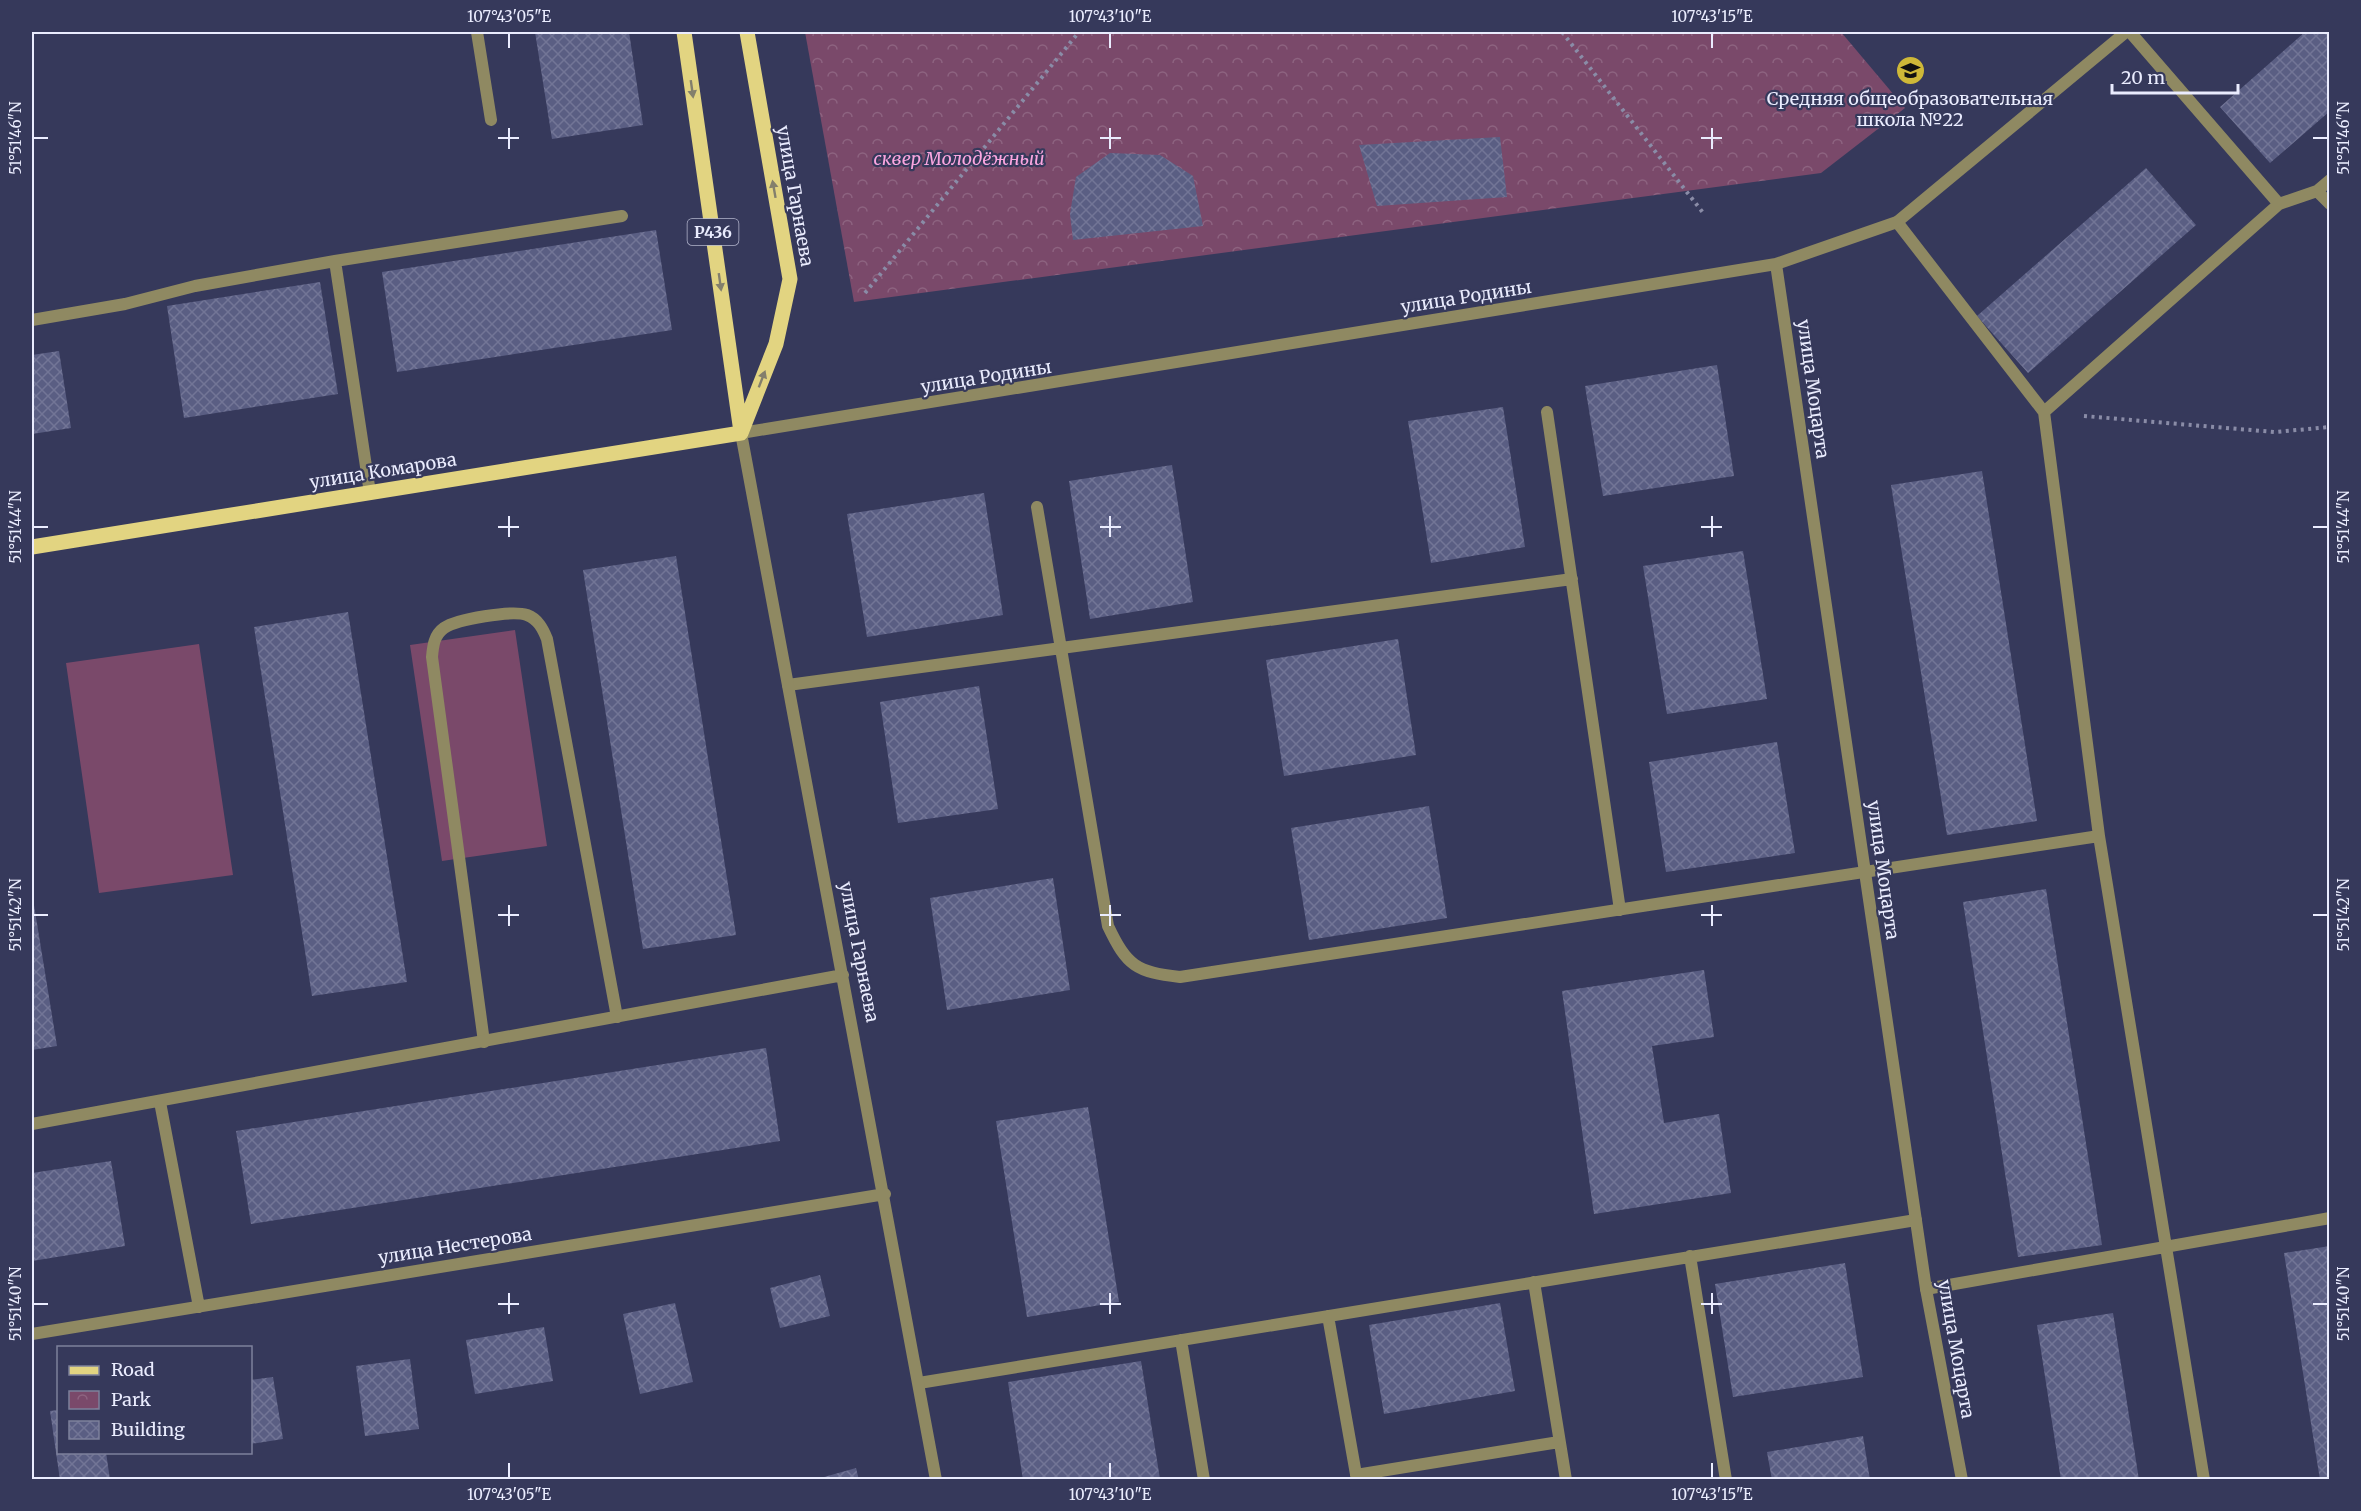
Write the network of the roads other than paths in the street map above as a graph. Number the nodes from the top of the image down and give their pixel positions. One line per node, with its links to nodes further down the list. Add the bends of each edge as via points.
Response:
1 (477, 32): 5 (street)
2 (684, 32): 17 (main road, улица Гарнаева / P436, one-way to 17)
3 (747, 32): 17 (main road, улица Гарнаева, one-way to 3, via 776,344 790,279)
4 (2128, 32): 8 (street); 11 (street, улица Родины)
5 (491, 120)
6 (2330, 180): 7 (street)
7 (2317, 191): 8 (street); 9 (street)
8 (2279, 204): 16 (street)
9 (2330, 204)
10 (622, 216): 12 (street)
11 (1897, 222): 13 (street, улица Родины); 16 (street)
12 (335, 261): 14 (street); 18 (street)
13 (1776, 264): 17 (street, улица Родины); 25 (street, улица Моцарта)
14 (32, 320)
15 (1547, 412): 21 (street)
16 (2044, 412): 24 (street)
17 (741, 433): 18 (main road, улица Комарова); 23 (street, улица Гарнаева)
18 (370, 493): 20 (main road, улица Комарова)
19 (1037, 507): 22 (street)
20 (32, 547)
21 (1572, 579): 22 (street); 26 (street)
22 (1060, 648): 23 (street); 26 (street, via 1108,926 1122,955 1148,973 1180,977)
23 (789, 685): 27 (street, улица Гарнаева)
24 (2099, 836): 25 (street); 35 (street)
25 (1865, 871): 26 (street); 34 (street, улица Моцарта)
26 (1620, 910)
27 (843, 975): 28 (street); 32 (street, улица Гарнаева)
28 (617, 1017): 29 (street); 29 (street, via 547,639 540,624 527,615 511,613 458,622 443,628 434,641 432,657)
29 (484, 1042): 30 (street)
30 (160, 1102): 31 (street); 39 (street)
31 (32, 1124)
32 (885, 1194): 39 (street, улица Нестерова); 43 (street, улица Гарнаева)
33 (2330, 1218): 35 (street)
34 (1916, 1220): 36 (street); 38 (street, улица Моцарта)
35 (2165, 1249): 38 (street); 51 (street)
36 (1690, 1256): 37 (street); 49 (street)
37 (1534, 1282): 40 (street); 44 (street)
38 (1926, 1289): 50 (street, улица Моцарта)
39 (199, 1307): 41 (street, улица Нестерова)
40 (1328, 1316): 42 (street); 45 (street)
41 (32, 1334)
42 (1181, 1340): 43 (street); 47 (street)
43 (919, 1383): 46 (street, улица Гарнаева)
44 (1559, 1442): 45 (street); 48 (street)
45 (1356, 1477)
46 (936, 1479)
47 (1204, 1479)
48 (1566, 1479)
49 (1726, 1479)
50 (1962, 1479)
51 (2204, 1479)

